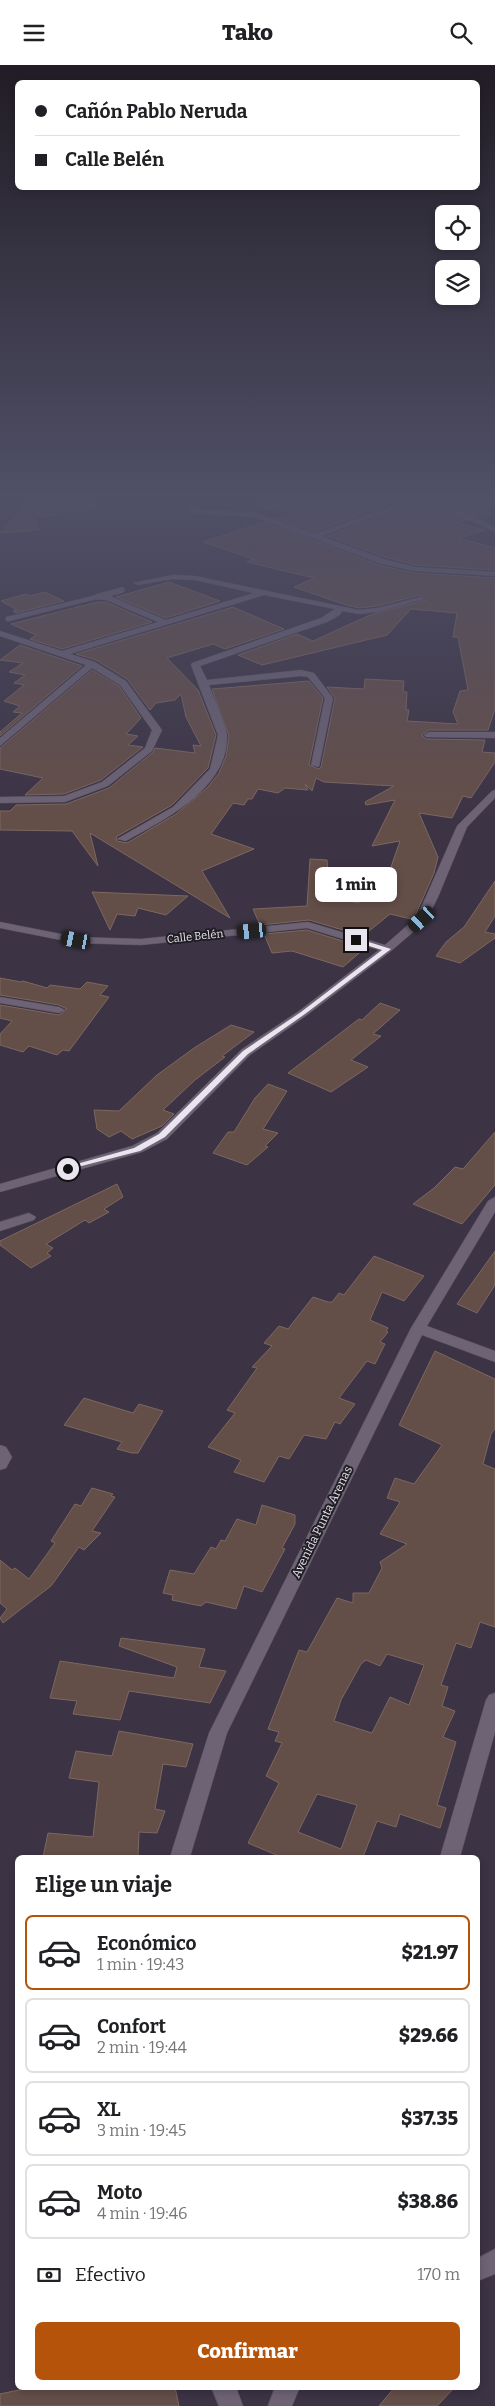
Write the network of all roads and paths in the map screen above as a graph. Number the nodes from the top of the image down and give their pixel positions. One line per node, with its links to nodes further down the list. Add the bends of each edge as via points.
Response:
1 (76, 602): 7 (street)
2 (117, 602): 8 (street)
3 (230, 602): 8 (street)
4 (309, 602): 6 (street)
5 (408, 602): 6 (street, via 360,612)
6 (339, 609): 14 (street, via 310,626 195,665)
7 (8, 619)
8 (165, 622): 12 (street)
9 (0, 633): 10 (street)
10 (10, 637): 11 (street); 12 (street)
11 (0, 645)
12 (65, 653): 13 (street)
13 (92, 664): 17 (street); 20 (street, via 123,683 157,730 149,749 105,785 65,799)
14 (204, 683): 18 (street, via 301,673 311,675 329,698); 21 (street, via 223,735 215,770 176,809)
15 (429, 735): 16 (street)
16 (495, 735)
17 (0, 743)
18 (316, 765)
19 (495, 793): 23 (street, via 462,826 422,919)
20 (0, 800)
21 (122, 839)
22 (0, 925): 23 (street, Calle Belén, via 76,940 141,942 308,925)
23 (387, 949): 26 (street, via 246,1052 162,1136 137,1149)
24 (0, 1000): 25 (street)
25 (59, 1010)
26 (0, 1188)
27 (495, 1201): 30 (street, Avenida Punta Arenas)
28 (30, 1217): 29 (street)
29 (0, 1227)
30 (418, 1328): 31 (street); 35 (street, Avenida Punta Arenas, via 218,1733)
31 (495, 1357)
32 (0, 1451): 33 (street, via 4,1457)
33 (0, 1464)
34 (495, 1700): 36 (street)
35 (181, 1855)
36 (451, 1855)
37 (495, 2261): 38 (street)
38 (480, 2269)
39 (224, 2390): 41 (street)
40 (287, 2390): 42 (street)
41 (231, 2406)
42 (280, 2406)

